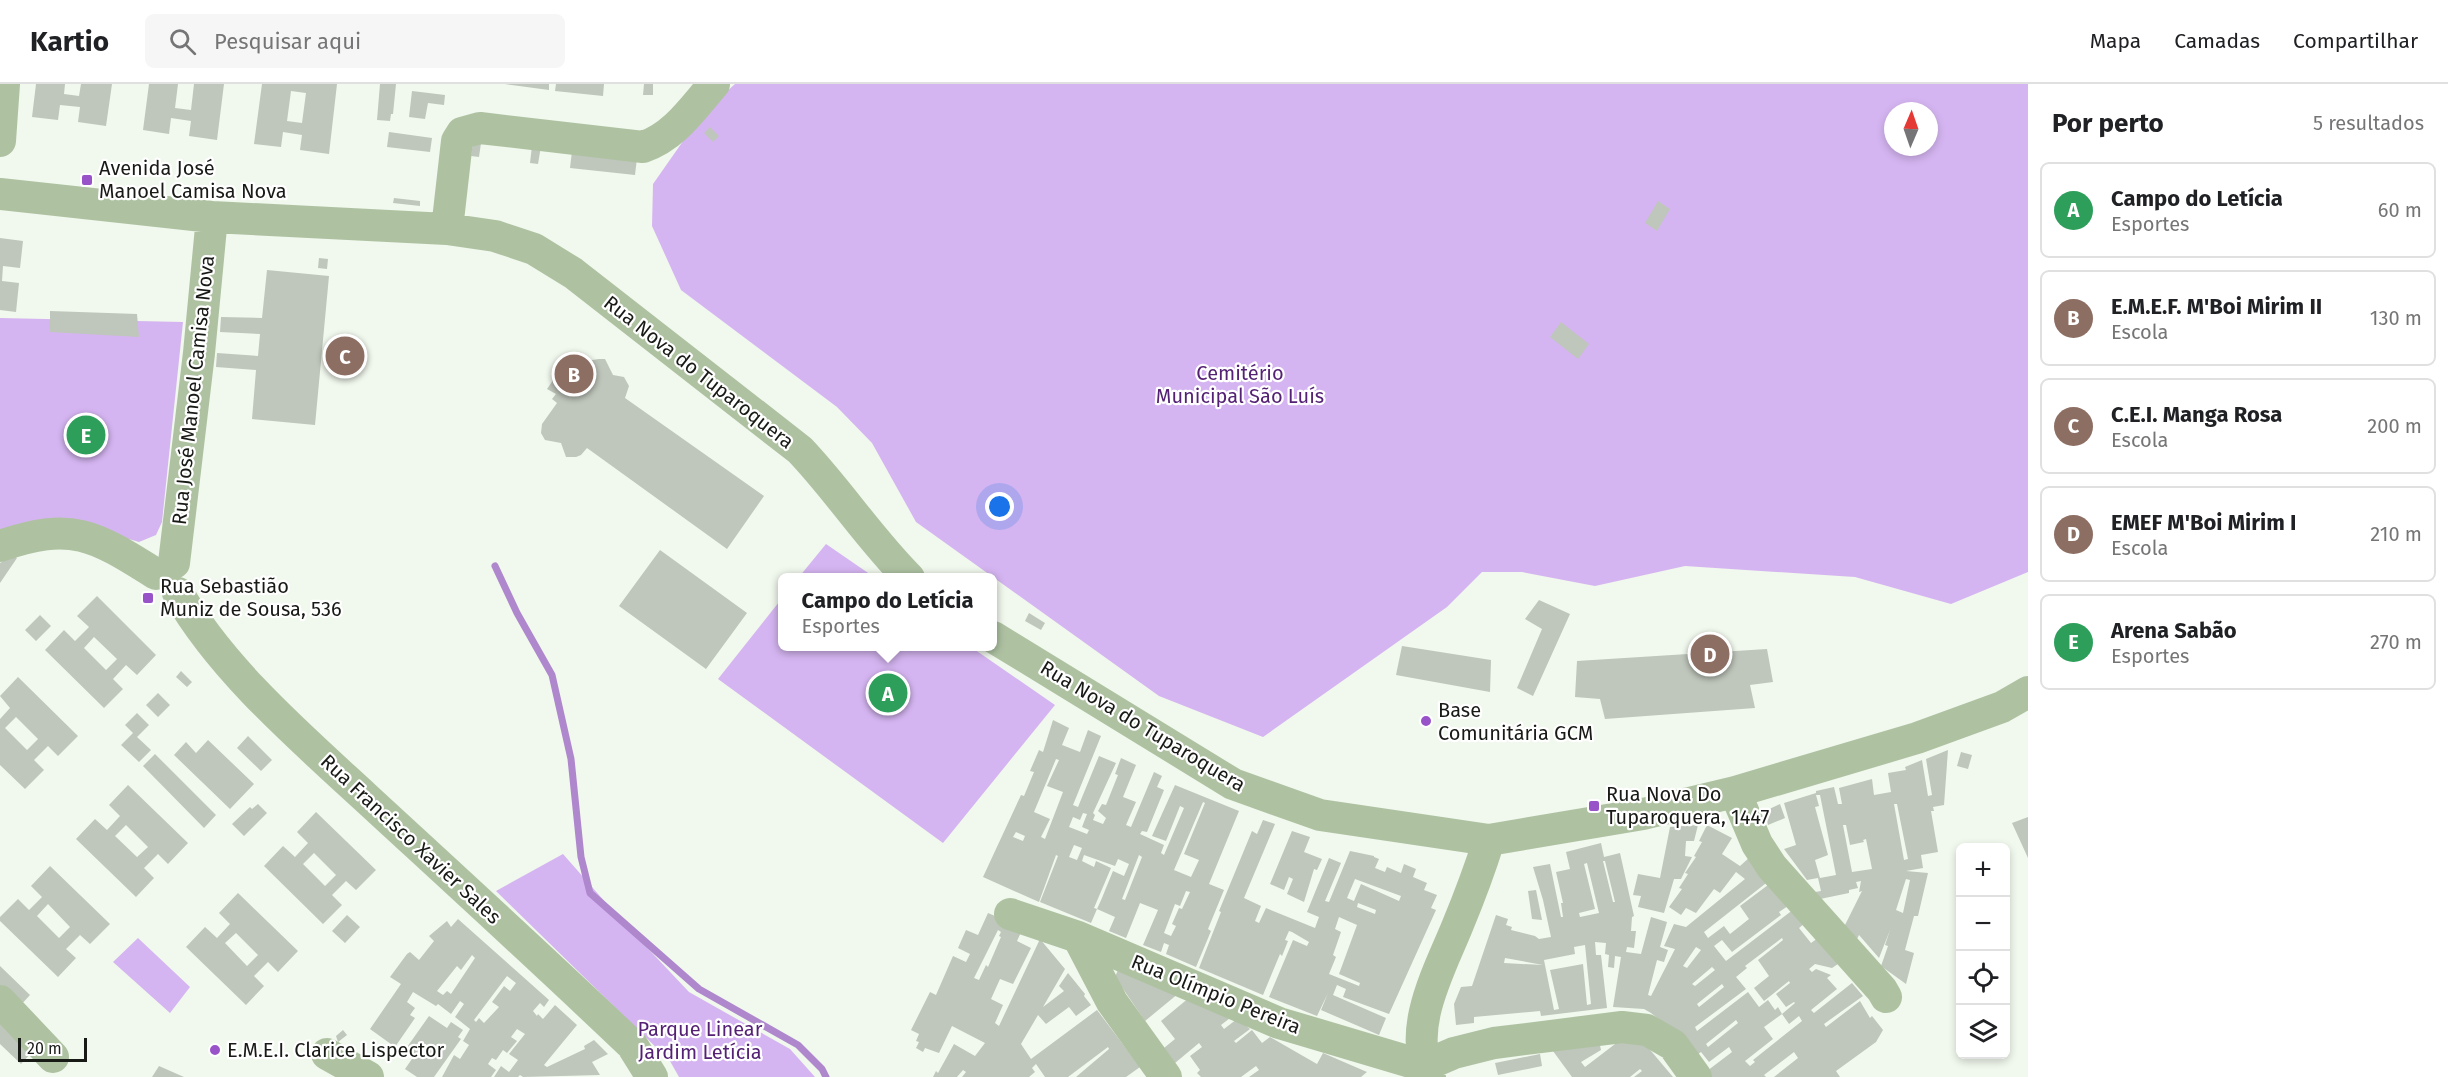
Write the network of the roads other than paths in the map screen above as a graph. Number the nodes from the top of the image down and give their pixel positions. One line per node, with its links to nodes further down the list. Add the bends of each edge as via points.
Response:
1 (4, 84): 3 (street)
2 (714, 84): 6 (street, via 671,132 643,147 480,128 462,133 457,141)
3 (0, 141)
4 (0, 193): 5 (street, Rua Nova do Tuparoquera)
5 (212, 217): 6 (street, Rua Nova do Tuparoquera); 9 (street, Rua José Manoel Camisa Nova, via 199,353)
6 (447, 229): 8 (street, Rua Nova do Tuparoquera, via 495,236 534,249 573,273 800,450)
7 (0, 546): 9 (street, via 27,536 80,534)
8 (904, 573)
9 (169, 577): 22 (street, Rua Francisco Xavier Sales, via 192,618 216,649 292,730 632,1045)
10 (997, 638): 13 (street, Rua Nova do Tuparoquera, via 1233,784 1320,815)
11 (2028, 692): 12 (street, Rua Nova do Tuparoquera, via 2002,707 1917,738)
12 (1735, 792): 13 (street, Rua Nova do Tuparoquera, via 1643,814); 16 (street, via 1756,844 1772,867)
13 (1489, 840): 20 (street, via 1428,999 1422,1035)
14 (1010, 914): 15 (street, Rua Olímpio Pereira)
15 (1078, 937): 20 (street, Rua Olímpio Pereira, via 1279,1023); 23 (street, via 1112,1002)
16 (1886, 997)
17 (0, 1001): 19 (street)
18 (327, 1054): 21 (street)
19 (53, 1057)
20 (1427, 1071): 24 (street, via 1454,1053 1494,1043 1622,1027 1647,1030 1673,1045)
21 (369, 1077)
22 (652, 1077)
23 (1166, 1077)
24 (1696, 1077)

